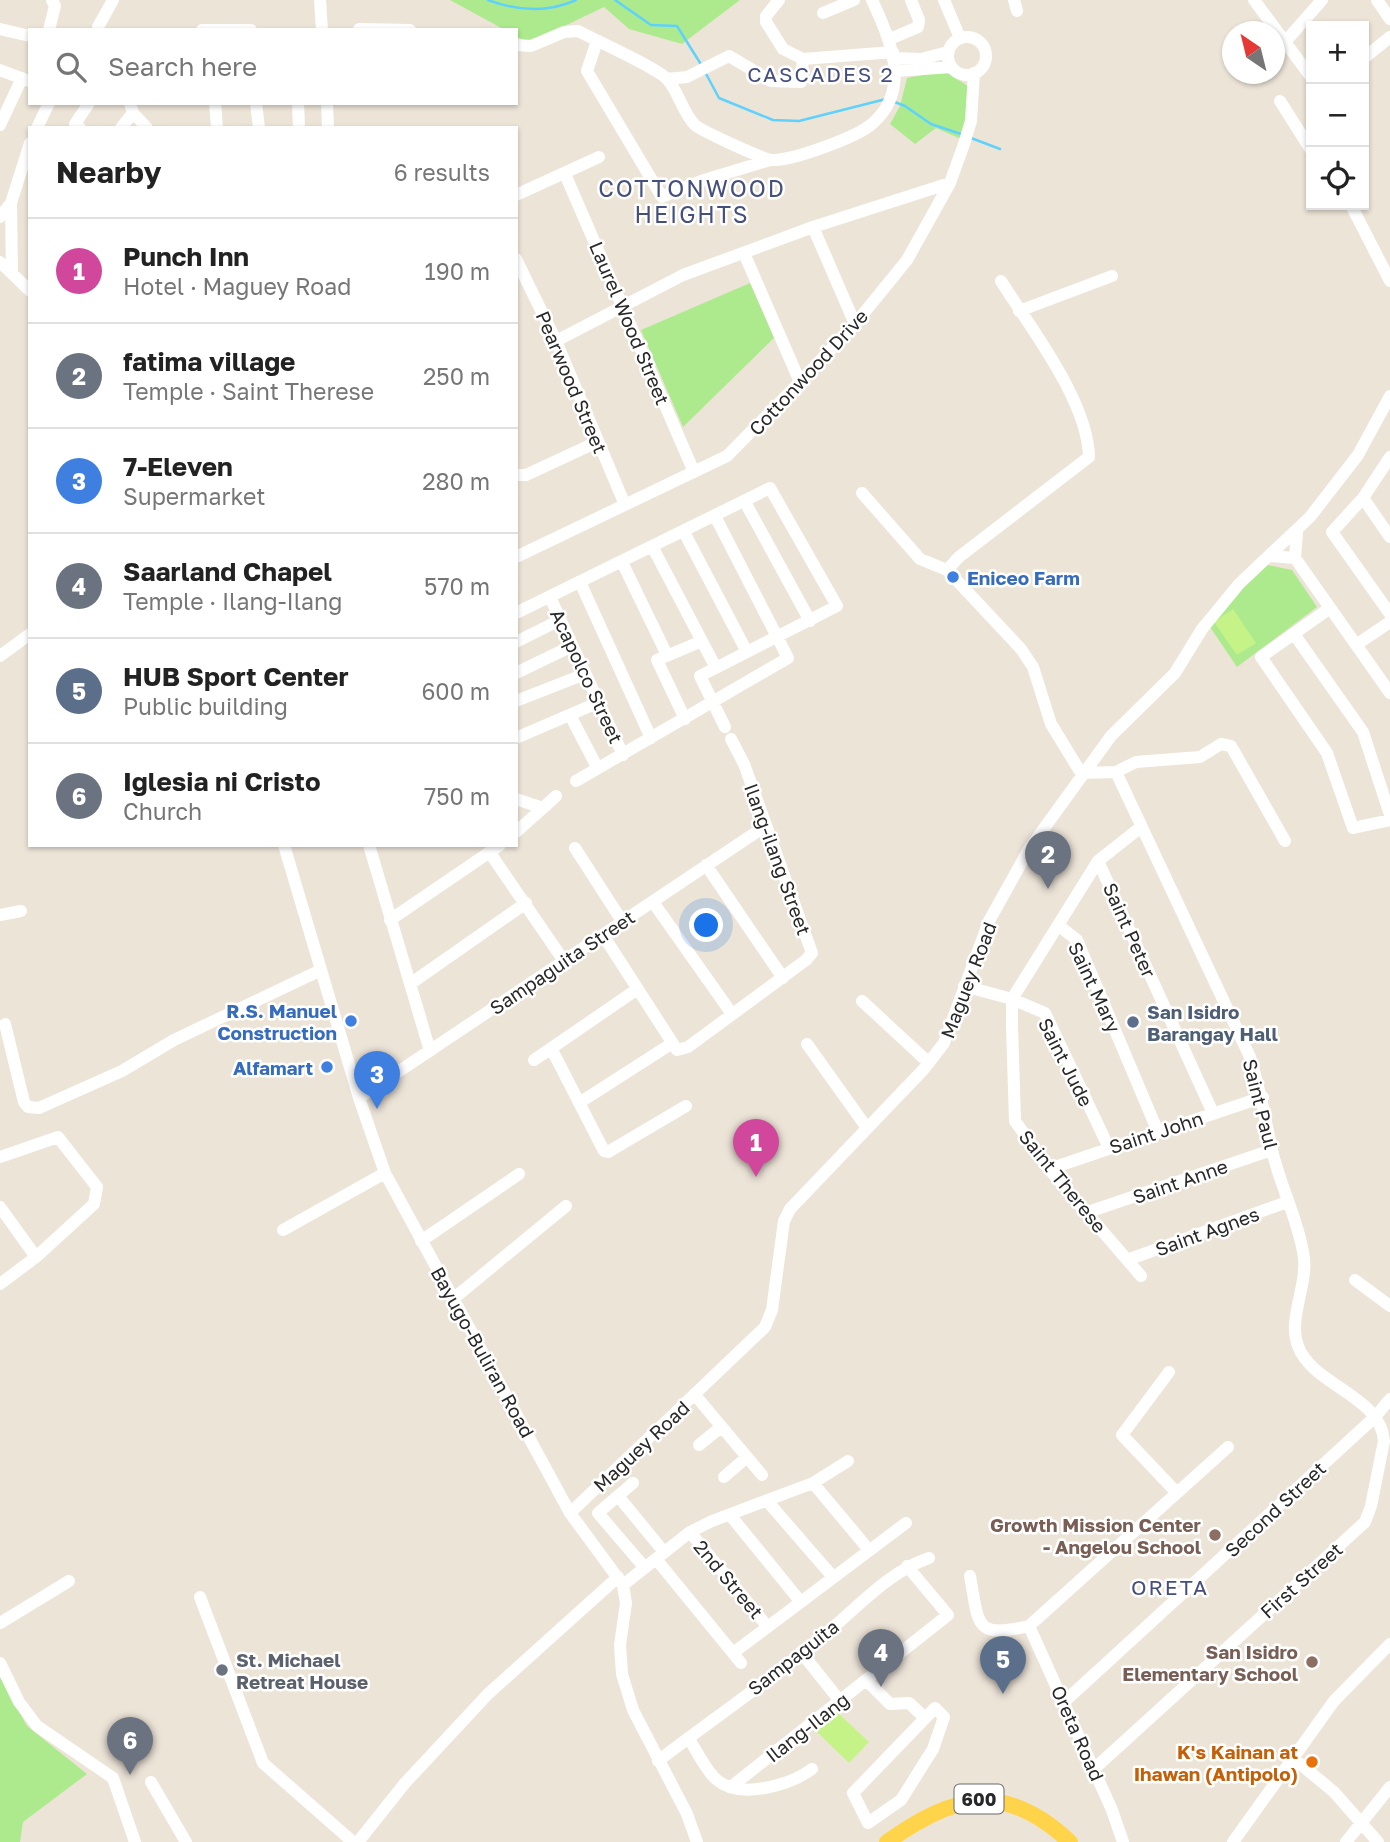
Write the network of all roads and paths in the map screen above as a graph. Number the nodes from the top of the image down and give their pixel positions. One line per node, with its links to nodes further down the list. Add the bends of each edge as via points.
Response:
1 (52, 0): 16 (street, via 55,6)
2 (113, 0): 17 (street)
3 (320, 0): 18 (street)
4 (779, 0): 30 (street, via 766,22 783,49)
5 (853, 0): 12 (street)
6 (873, 0): 29 (street)
7 (911, 0): 29 (street, via 918,27)
8 (944, 0): 23 (street)
9 (1254, 0): 15 (street)
10 (1322, 0): 25 (street)
11 (1377, 0): 14 (street)
12 (823, 13)
13 (357, 15): 19 (street)
14 (1390, 19)
15 (1270, 21)
16 (50, 28)
17 (96, 28)
18 (322, 28)
19 (359, 28)
20 (0, 29): 21 (street)
21 (28, 36)
22 (1390, 37): 28 (street)
23 (960, 38): 27 (street); 34 (street, via 975,38 985,49 984,63)
24 (597, 41): 26 (street, via 578,31 531,46); 35 (street); 57 (street, via 587,71 662,197)
25 (1285, 42): 33 (street)
26 (518, 45)
27 (948, 52): 29 (street, via 921,59); 31 (street)
28 (1369, 54)
29 (893, 55): 30 (street); 31 (street); 57 (street, via 895,86 887,107 871,125 787,158)
30 (803, 59): 35 (street, via 801,82 771,81 729,56 687,77)
31 (951, 67): 34 (street)
32 (0, 70): 36 (street)
33 (1306, 71)
34 (974, 73): 59 (street, Cottonwood Drive, via 971,121)
35 (667, 79): 57 (street, via 696,126)
36 (26, 80): 45 (street)
37 (1280, 102): 54 (street)
38 (47, 105): 46 (street)
39 (88, 105): 47 (street)
40 (215, 105): 50 (street)
41 (257, 105): 51 (street)
42 (298, 105): 52 (street)
43 (327, 105): 53 (street)
44 (131, 108): 48 (street); 49 (street)
45 (0, 125)
46 (38, 126)
47 (78, 126)
48 (122, 126)
49 (145, 126)
50 (216, 126)
51 (259, 126)
52 (299, 126)
53 (328, 126)
54 (1309, 147)
55 (28, 150): 61 (street)
56 (599, 157): 58 (street)
57 (770, 160)
58 (565, 174): 60 (street); 73 (street, Laurel Wood Street)
59 (950, 183): 64 (street); 75 (street, Cottonwood Drive, via 907,260)
60 (518, 194)
61 (11, 203): 63 (street); 68 (street)
62 (1354, 210): 71 (street)
63 (0, 217)
64 (813, 227): 65 (street); 75 (street)
65 (744, 253): 73 (street, via 683,275); 77 (street)
66 (0, 262): 68 (street)
67 (518, 263): 76 (street, Pearwood Street)
68 (12, 274): 72 (street)
69 (1112, 276): 74 (street)
70 (1000, 281): 74 (street)
71 (1390, 281)
72 (28, 289)
73 (623, 306): 76 (street); 81 (street, Laurel Wood Street)
74 (1019, 311): 96 (street, via 1076,409 1088,458)
75 (855, 324): 77 (street, Cottonwood Drive)
76 (556, 341): 79 (street, Pearwood Street)
77 (800, 382): 81 (street, Cottonwood Drive, via 727,456)
78 (1390, 396): 89 (street, Maguey Road, via 1358,455)
79 (597, 442): 82 (street); 86 (street, Pearwood Street)
80 (1389, 462): 84 (street)
81 (694, 472): 86 (street, Cottonwood Drive)
82 (518, 475)
83 (862, 493): 96 (street, via 920,559)
84 (1363, 498): 90 (street); 101 (street, via 1332,533)
85 (745, 502): 87 (street); 103 (street); 103 (street, via 770,488 837,606)
86 (625, 505): 92 (street, Cottonwood Drive)
87 (715, 516): 88 (street); 107 (street)
88 (684, 532): 91 (street); 112 (street)
89 (1297, 532): 93 (street, Maguey Road); 94 (street)
90 (1390, 537)
91 (652, 546): 95 (street); 109 (street)
92 (518, 556)
93 (1269, 556): 94 (street); 130 (street, Maguey Road, via 1202,629 1175,673)
94 (1297, 561): 99 (street)
95 (622, 562): 97 (street); 113 (street)
96 (947, 570): 130 (street, via 1033,667 1051,724)
97 (580, 582): 98 (street); 126 (street)
98 (550, 597): 100 (street); 102 (street, Acapolco Street)
99 (1330, 608): 105 (street); 110 (street)
100 (518, 612)
101 (1390, 614)
102 (560, 620): 108 (street); 111 (street, Acapolco Street)
103 (810, 621): 107 (street)
104 (1390, 622): 110 (street)
105 (1294, 634): 135 (street, via 1363,732); 135 (street, via 1261,657 1327,753 1353,828)
106 (28, 635): 114 (street)
107 (779, 636): 112 (street); 121 (street, via 789,654 787,660)
108 (518, 641)
109 (702, 641): 113 (street); 115 (street)
110 (1356, 645): 118 (street)
111 (572, 646): 116 (street); 117 (street, Acapolco Street)
112 (747, 652): 115 (street)
113 (667, 655): 124 (street, via 657,660)
114 (0, 656)
115 (715, 666): 121 (street, Ilang-ilang Street, via 700,676)
116 (518, 672)
117 (585, 674): 120 (street); 122 (street, Acapolco Street)
118 (1385, 677): 119 (street)
119 (1390, 693)
120 (518, 700)
121 (713, 700): 124 (street); 136 (street, Ilang-ilang Street, via 744,764)
122 (597, 703): 123 (street); 127 (street, Acapolco Street)
123 (569, 715): 125 (street); 128 (street)
124 (685, 719): 126 (street)
125 (518, 737)
126 (650, 738): 127 (street)
127 (623, 755): 128 (street)
128 (597, 767): 131 (street)
129 (1116, 772): 130 (street); 137 (street, Saint Paul); 139 (street, via 1136,761 1200,757 1222,744 1231,746)
130 (1081, 773): 158 (street, Maguey Road, via 1029,849 989,920)
131 (576, 780)
132 (556, 796): 134 (street)
133 (518, 800): 134 (street)
134 (542, 808): 138 (street)
135 (1390, 817)
136 (764, 827): 145 (street, Sampaguita Street); 156 (street, Ilang-ilang Street, via 812,953)
137 (1141, 827): 144 (street); 170 (street, Saint Paul, via 1250,1057)
138 (518, 830)
139 (1286, 841)
140 (285, 847): 155 (street, Bayugo-Buliran Road)
141 (370, 847): 150 (street)
142 (575, 848): 151 (street)
143 (495, 849): 147 (street); 150 (street)
144 (1098, 861): 152 (street); 174 (street, Saint Peter)
145 (706, 865): 146 (street, Sampaguita Street); 156 (street)
146 (653, 902): 151 (street, Sampaguita Street); 162 (street)
147 (526, 903): 154 (street); 157 (street)
148 (21, 911): 149 (street)
149 (0, 915)
150 (390, 920): 157 (street)
151 (622, 921): 153 (street, Sampaguita Street)
152 (1058, 925): 160 (street); 176 (street, Saint Mary, via 1077,940)
153 (603, 935): 154 (street, Sampaguita Street); 159 (street)
154 (564, 961): 167 (street, Sampaguita Street)
155 (321, 970): 163 (street, via 174,1040 122,1072 40,1108 27,1107 24,1101); 171 (street, Bayugo-Buliran Road)
156 (783, 978): 162 (street)
157 (410, 984): 167 (street)
158 (964, 986): 160 (street, Saint Jude); 169 (street, Maguey Road, via 951,1031)
159 (636, 990): 164 (street); 166 (street)
160 (1012, 999): 177 (street, Saint Jude, via 1045,1013); 180 (street, Saint Therese, via 1016,1121)
161 (862, 1001): 169 (street)
162 (732, 1014): 164 (street, via 683,1050)
163 (5, 1024)
164 (671, 1044): 172 (street)
165 (807, 1044): 175 (street)
166 (551, 1048): 168 (street); 172 (street)
167 (430, 1051): 171 (street, Sampaguita Street)
168 (534, 1060)
169 (929, 1063): 175 (street, Maguey Road)
170 (1263, 1097): 174 (street, Saint John); 178 (street, Saint Paul)
171 (359, 1098): 181 (street, Bayugo-Buliran Road)
172 (579, 1103): 173 (street, via 608,1152)
173 (685, 1105)
174 (1213, 1113): 176 (street, Saint John)
175 (867, 1128): 197 (street, Maguey Road, via 790,1209 765,1327)
176 (1158, 1132): 177 (street, Saint John)
177 (1109, 1148): 180 (street, Saint John)
178 (1272, 1150): 183 (street, Saint Paul); 186 (street, Saint Anne)
179 (0, 1157): 189 (street, via 54,1136 97,1187 94,1204)
180 (1049, 1169): 186 (street, Saint Therese)
181 (386, 1172): 187 (street); 188 (street, Bayugo-Buliran Road)
182 (519, 1174): 188 (street)
183 (1287, 1202): 190 (street, Saint Agnes); 199 (street, Saint Paul, via 1304,1253 1295,1340 1303,1359)
184 (566, 1206): 194 (street)
185 (0, 1207): 189 (street)
186 (1088, 1212): 190 (street, Saint Therese)
187 (283, 1230)
188 (422, 1241): 194 (street, Bayugo-Buliran Road)
189 (36, 1257): 193 (street)
190 (1127, 1260): 191 (street, Saint Therese)
191 (1141, 1276)
192 (1356, 1280): 195 (street)
193 (0, 1284)
194 (453, 1299): 212 (street, Bayugo-Buliran Road)
195 (1390, 1306)
196 (1169, 1372): 209 (street, via 1122,1435)
197 (695, 1395): 200 (street); 212 (street, Maguey Road)
198 (1390, 1399): 199 (street, Second Street)
199 (1375, 1417): 235 (street, Second Street); 241 (street, First Street, via 1384,1441 1365,1522)
200 (721, 1427): 201 (street); 203 (street)
201 (699, 1444)
202 (1228, 1447): 209 (street)
203 (747, 1457): 205 (street); 206 (street)
204 (848, 1461): 208 (street)
205 (762, 1475)
206 (724, 1477)
207 (633, 1483): 210 (street)
208 (813, 1483): 211 (street); 216 (street)
209 (1177, 1493): 229 (street)
210 (618, 1496): 217 (street); 220 (street, via 598,1513)
211 (768, 1502): 213 (street); 222 (street)
212 (570, 1513): 224 (street, Bayugo-Buliran Road)
213 (730, 1515): 215 (street); 226 (street)
214 (906, 1523): 216 (street)
215 (690, 1532): 217 (street); 228 (street, 2nd Street)
216 (869, 1550): 222 (street)
217 (660, 1555): 220 (street); 228 (street, via 737,1658)
218 (929, 1558): 219 (street, Sampaguita)
219 (907, 1566): 231 (street, Sampaguita); 233 (street, Ilang-Ilang, via 948,1615)
220 (645, 1568): 224 (street)
221 (970, 1576): 229 (street, via 983,1626 998,1633)
222 (833, 1577): 226 (street)
223 (69, 1581): 227 (street)
224 (620, 1581): 239 (street, via 626,1603 620,1645 622,1674); 248 (street, via 488,1694)
225 (200, 1597): 248 (street, via 263,1763)
226 (800, 1601): 228 (street)
227 (0, 1623)
228 (767, 1626)
229 (1029, 1626): 235 (street, Oreta Road)
230 (1390, 1644): 238 (street, via 1340,1694)
231 (802, 1652): 234 (street); 237 (street, Sampaguita)
232 (0, 1663): 246 (street, via 37,1726 113,1778)
233 (866, 1680): 234 (street, Ilang-Ilang); 236 (street, via 890,1704 909,1703)
234 (840, 1701): 243 (street, Ilang-Ilang)
235 (1064, 1702): 241 (street, Oreta Road)
236 (924, 1717): 236 (street, via 853,1793 868,1823 901,1800 933,1749 944,1717 935,1708)
237 (688, 1738): 239 (street, Sampaguita); 243 (street, via 717,1780)
238 (1293, 1758): 245 (street); 253 (street)
239 (658, 1761): 249 (street)
240 (812, 1769): 243 (street, via 764,1790)
241 (1094, 1769): 252 (street, Oreta Road)
242 (151, 1782): 247 (street)
243 (732, 1786)
244 (1390, 1787): 245 (street)
245 (1362, 1821): 254 (street); 255 (street)
246 (135, 1842)
247 (186, 1842)
248 (356, 1842)
249 (697, 1842)
250 (887, 1842): 251 (main road, 600, via 939,1811 978,1799 1031,1812)
251 (1070, 1842)
252 (1123, 1842)
253 (1233, 1842)
254 (1346, 1842)
255 (1378, 1842)

